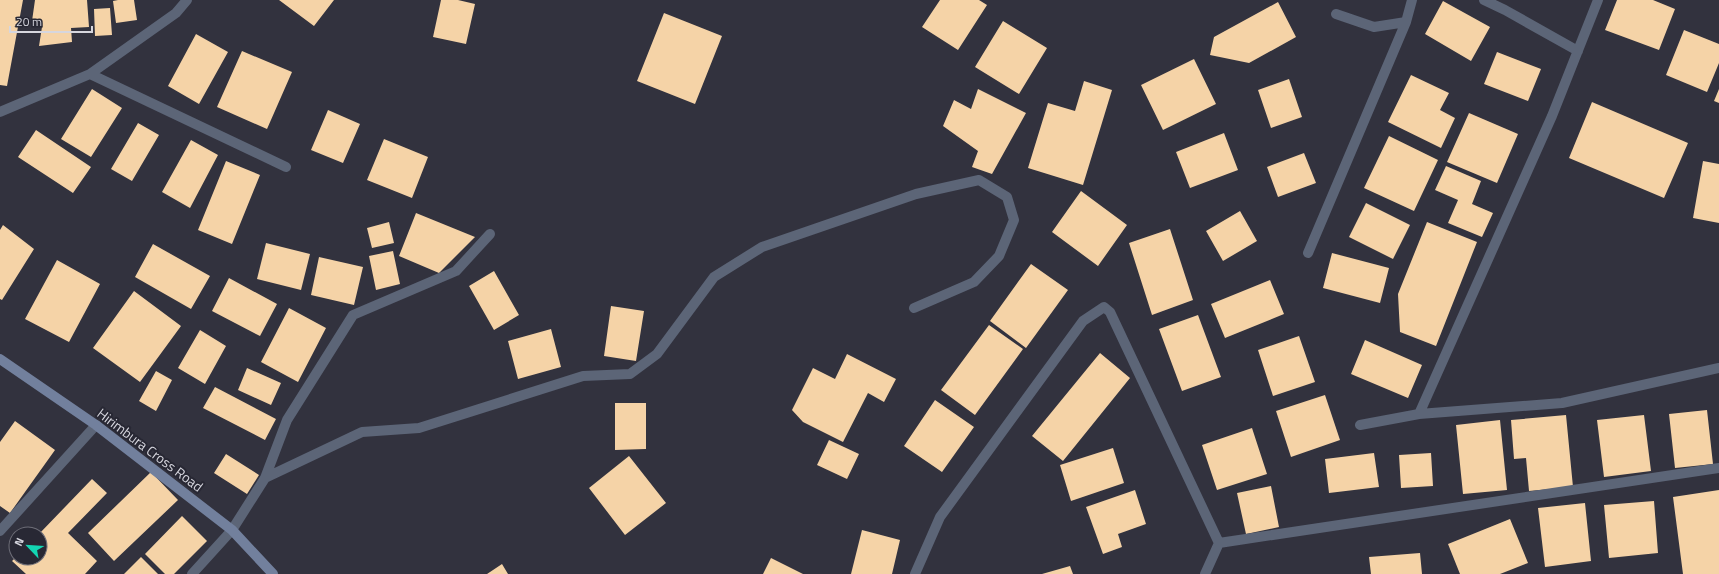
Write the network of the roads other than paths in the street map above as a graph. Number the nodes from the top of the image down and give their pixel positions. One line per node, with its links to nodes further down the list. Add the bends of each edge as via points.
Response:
1 (187, 0): 8 (street, via 176,13)
2 (1412, 0): 6 (street)
3 (1484, 0): 7 (street)
4 (1598, 0): 7 (street)
5 (1336, 14): 6 (street, via 1374,27)
6 (1406, 22): 12 (street)
7 (1578, 51): 16 (street, via 1552,116)
8 (90, 74): 9 (street); 10 (street)
9 (0, 112)
10 (286, 167)
11 (490, 234): 20 (street, via 456,271 353,315 287,420)
12 (1308, 253)
13 (914, 308): 20 (street, via 974,282 999,256 1014,220 1007,198 979,180 916,194 762,247 714,277 657,354 630,374 584,376 419,428 362,432)
14 (0, 359): 17 (main road, Hirimbura Cross Road)
15 (1719, 368): 16 (street, via 1562,403)
16 (1419, 414): 18 (street)
17 (96, 425): 21 (main road, Hirimbura Cross Road); 22 (street)
18 (1360, 425)
19 (1719, 468): 23 (street)
20 (265, 478): 21 (street)
21 (232, 530): 24 (street); 25 (main road, Hirimbura Cross Road)
22 (0, 531)
23 (1219, 543): 26 (street, via 1110,312 1104,307 1084,321 940,517); 27 (street)
24 (192, 574)
25 (272, 574)
26 (915, 574)
27 (1205, 574)

